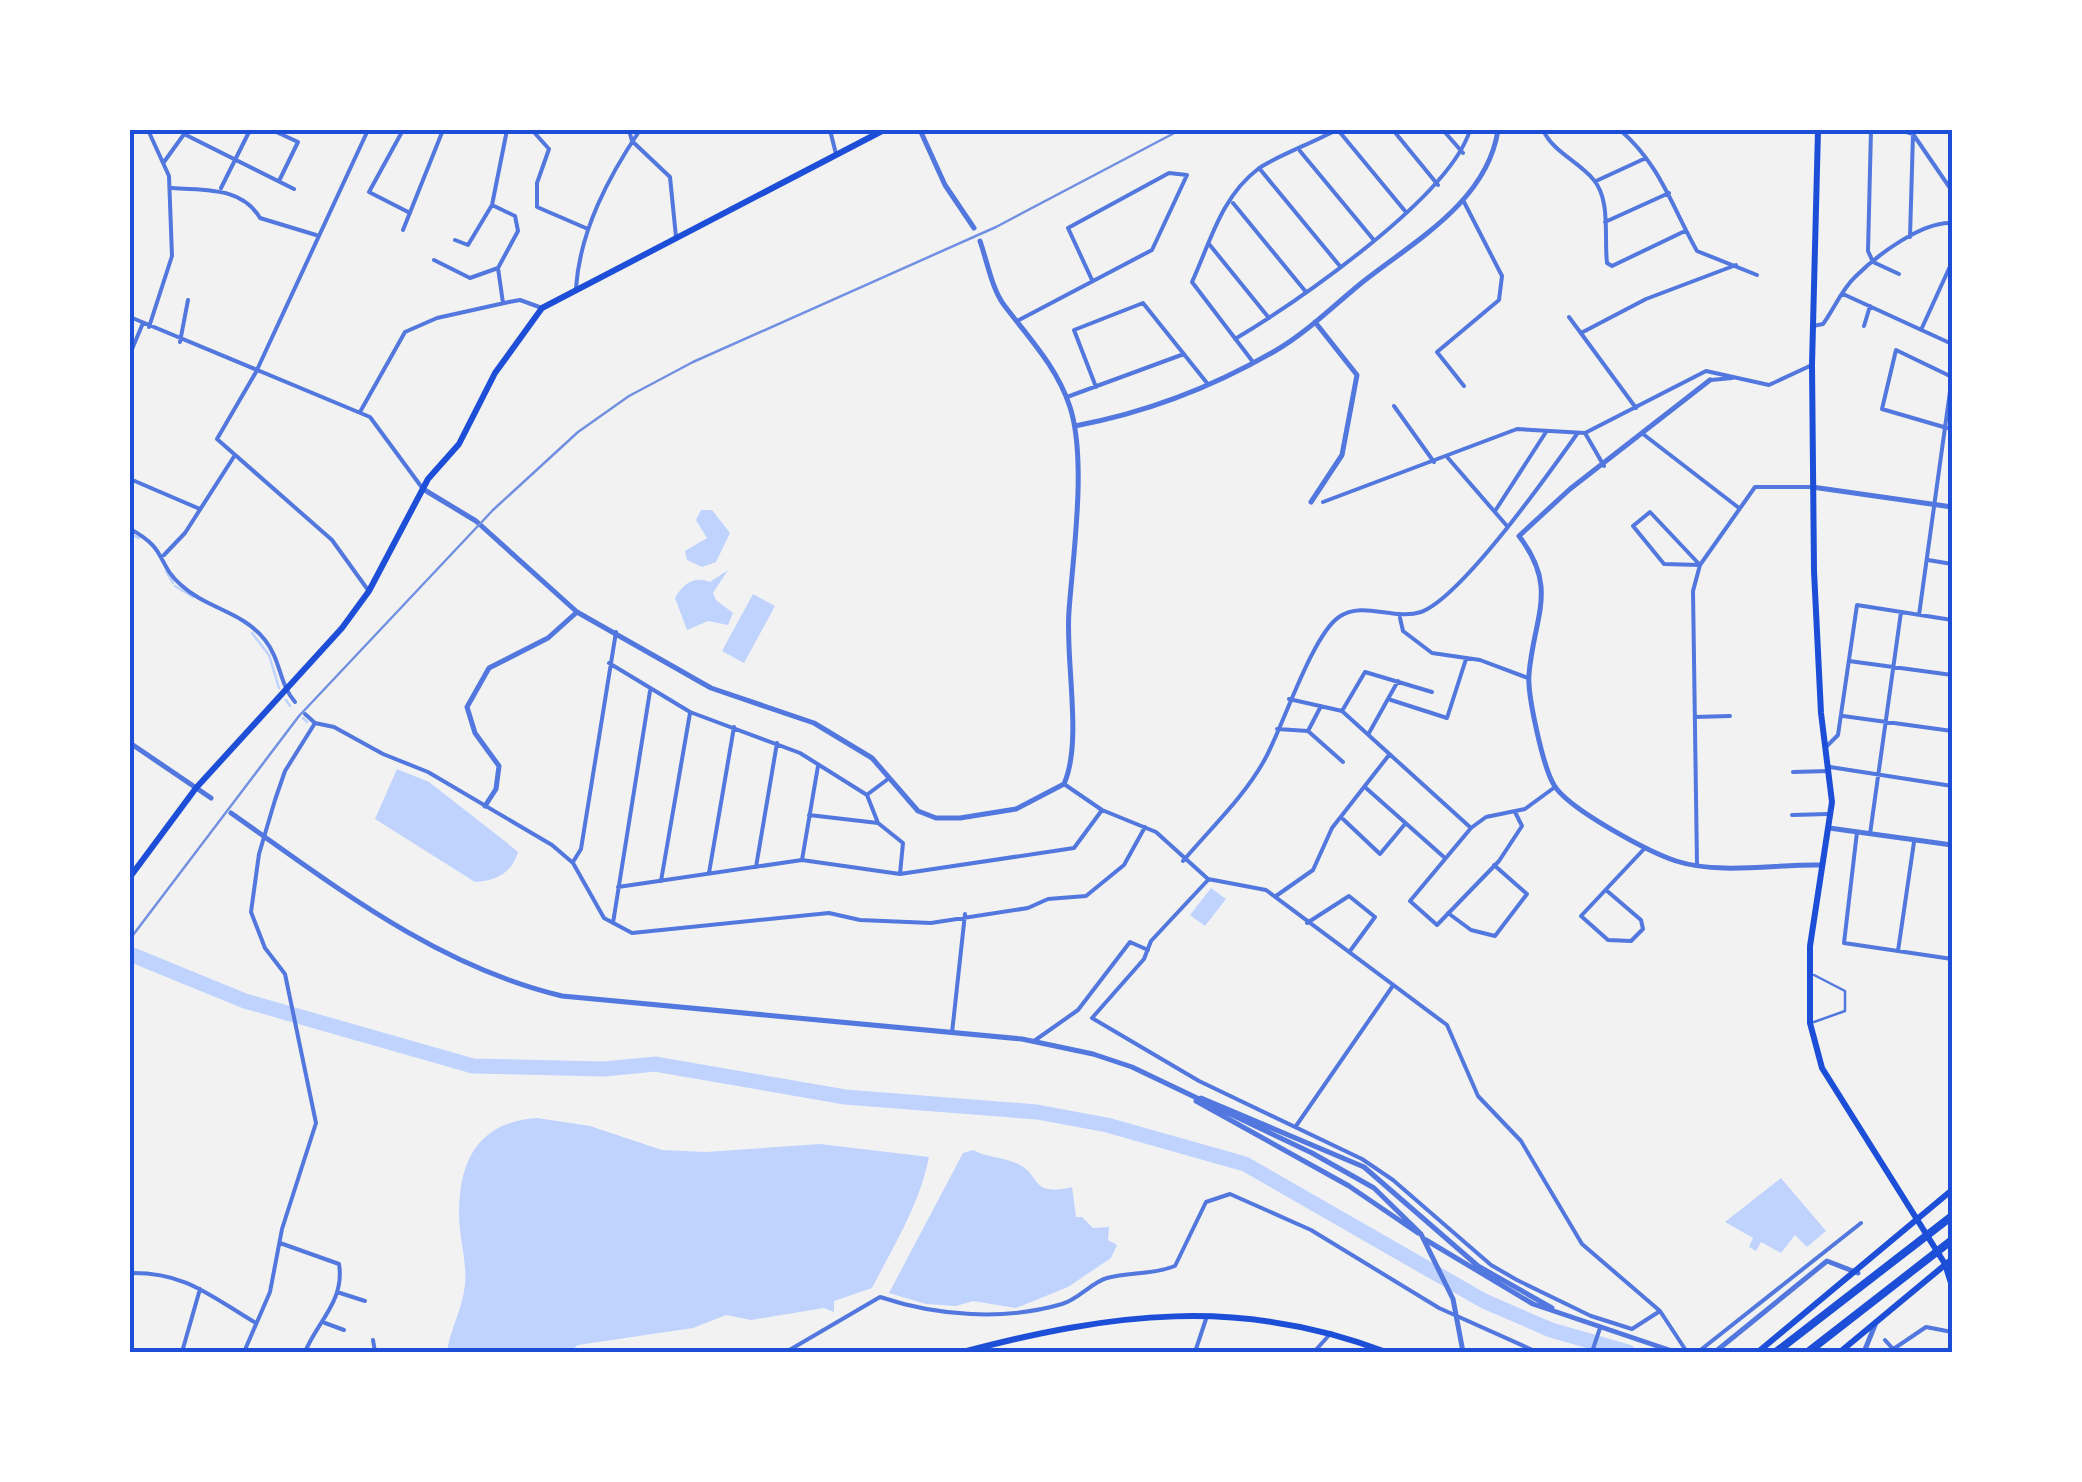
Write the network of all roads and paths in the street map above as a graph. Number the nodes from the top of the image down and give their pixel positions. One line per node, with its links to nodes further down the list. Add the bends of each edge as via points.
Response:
1 (148, 130): 34 (street)
2 (250, 130): 33 (street)
3 (272, 130): 36 (street, via 298,142)
4 (368, 130): 55 (street)
5 (402, 130): 48 (street, via 369,192)
6 (442, 130): 48 (street)
7 (507, 130): 46 (street)
8 (532, 130): 53 (street, via 549,149 537,207)
9 (629, 130): 28 (street)
10 (640, 130): 28 (street)
11 (686, 130): 12 (street)
12 (694, 130)
13 (830, 130): 31 (street)
14 (883, 130): 31 (main road)
15 (920, 130): 51 (street)
16 (1336, 130): 29 (street); 47 (street)
17 (1393, 130): 38 (street)
18 (1443, 130): 30 (street)
19 (1470, 130): 30 (street)
20 (1498, 130): 44 (street, via 1491,159)
21 (1543, 130): 37 (street)
22 (1620, 130): 32 (street)
23 (1818, 130): 84 (main road)
24 (1871, 130): 63 (street)
25 (1900, 130): 27 (street)
26 (186, 132): 33 (street); 34 (street)
27 (1914, 134): 42 (street); 57 (street)
28 (632, 141): 53 (street, via 615,164); 56 (street, via 670,177)
29 (1300, 152): 35 (street); 58 (street)
30 (1463, 153): 38 (street)
31 (836, 156): 56 (main road)
32 (1648, 157): 37 (street); 43 (street)
33 (236, 158): 36 (street); 40 (street)
34 (162, 164): 39 (street)
35 (1258, 168): 45 (street); 65 (street)
36 (280, 181): 41 (street)
37 (1596, 181): 49 (street)
38 (1438, 185): 47 (street)
39 (172, 188): 40 (street); 83 (street, via 170,270)
40 (220, 189): 55 (street, via 260,218)
41 (294, 190)
42 (1952, 191)
43 (1671, 192): 49 (street); 54 (street)
44 (1464, 200): 82 (street); 100 (street, via 1502,276 1500,300 1437,352)
45 (1232, 201): 61 (street, via 1210,228); 72 (street)
46 (492, 204): 59 (street, via 468,245); 67 (street, via 515,216 518,231)
47 (1405, 211): 58 (street)
48 (410, 213): 52 (street)
49 (1604, 222): 54 (street, via 1612,266)
50 (1952, 223): 57 (street)
51 (974, 228)
52 (403, 230)
53 (588, 230): 71 (street)
54 (1686, 230): 66 (street, via 1698,251)
55 (316, 235): 95 (street)
56 (676, 237): 71 (main road)
57 (1910, 237): 63 (street)
58 (1373, 239): 65 (street)
59 (455, 240)
60 (980, 241): 81 (street, via 1002,303)
61 (1209, 244): 79 (street); 88 (street, via 1192,282)
62 (434, 260): 67 (street, via 470,278)
63 (1873, 262): 69 (street); 73 (street)
64 (1952, 262): 86 (street)
65 (1339, 264): 72 (street)
66 (1738, 264): 68 (street); 87 (street)
67 (498, 268): 75 (street)
68 (1757, 274)
69 (1899, 274)
70 (1092, 280): 70 (street, via 1068,228 1169,173 1186,175 1152,250); 81 (street)
71 (576, 288): 77 (main road)
72 (1306, 292): 79 (street)
73 (1842, 294): 76 (street); 84 (street, via 1823,324)
74 (188, 300): 89 (street)
75 (503, 303): 77 (street, via 520,300); 105 (street, via 405,332)
76 (1870, 306): 85 (street); 86 (street)
77 (542, 308): 120 (main road, via 516,340 459,444)
78 (130, 318): 83 (street)
79 (1269, 318): 88 (street)
80 (1569, 318): 87 (street)
81 (1018, 320): 102 (street)
82 (1316, 322): 93 (street); 121 (street, via 1356,375 1342,455)
83 (146, 325): 89 (street); 91 (street)
84 (1813, 326): 94 (main road)
85 (1864, 326)
86 (1921, 330): 90 (street)
87 (1581, 334): 104 (street)
88 (1235, 339): 93 (street)
89 (180, 342): 95 (street)
90 (1952, 344)
91 (130, 354)
92 (1184, 354): 98 (street); 99 (street); 99 (street, via 1144,303 1074,330)
93 (1253, 362): 98 (street)
94 (1812, 365): 96 (street, via 1769,385); 119 (main road)
95 (256, 372): 105 (street); 114 (street, via 217,439)
96 (1736, 378): 97 (street); 104 (street, via 1706,372)
97 (1710, 380): 111 (street)
98 (1207, 383): 106 (street, via 1136,413)
99 (1096, 386): 102 (street)
100 (1464, 386)
101 (1952, 392): 107 (street); 107 (street, via 1952,377 1896,350 1882,410)
102 (1066, 397): 106 (street)
103 (1394, 406): 116 (street)
104 (1636, 408): 109 (street)
105 (360, 412): 120 (street)
106 (1075, 426): 178 (street, via 1072,757)
107 (1947, 428): 112 (street)
108 (1546, 432): 110 (street); 115 (street, via 1517,428); 127 (street)
109 (1585, 433): 110 (street); 117 (street)
110 (1576, 434): 128 (street)
111 (1643, 434): 117 (street); 125 (street)
112 (1944, 447): 113 (street); 123 (street)
113 (1952, 448)
114 (234, 454): 126 (street); 134 (street, via 332,540)
115 (1448, 458): 116 (street); 127 (street)
116 (1434, 462): 122 (street)
117 (1604, 466): 146 (street, via 1519,536 1542,577)
118 (130, 479): 126 (street)
119 (1812, 487): 123 (street); 125 (street, via 1755,487); 170 (main road)
120 (423, 489): 134 (main road); 135 (street, via 476,521)
121 (1310, 502)
122 (1323, 502)
123 (1936, 505): 124 (street); 131 (street)
124 (1952, 507)
125 (1739, 508): 133 (street)
126 (200, 509): 130 (street)
127 (1496, 511): 128 (street)
128 (1508, 528): 138 (street, via 1430,606)
129 (130, 530): 130 (street)
130 (164, 555): 148 (street, via 185,589 254,628 276,655)
131 (1928, 560): 132 (street); 137 (street)
132 (1952, 564)
133 (1700, 565): 133 (street, via 1664,564 1632,526 1650,512); 160 (street, via 1693,591)
134 (369, 591): 148 (main road)
135 (577, 612): 140 (street); 185 (street, via 548,638 489,668 466,706 475,733 499,766)
136 (1901, 612): 137 (street); 142 (street, via 1856,606); 144 (street)
137 (1919, 615): 139 (street)
138 (1400, 617): 141 (street, via 1414,644); 151 (street, via 1369,610 1336,618)
139 (1952, 620)
140 (616, 632): 143 (street); 177 (street, via 712,688 814,723 872,758)
141 (1466, 659): 146 (street); 152 (street, via 1447,718)
142 (1849, 660): 144 (street); 159 (street)
143 (608, 663): 149 (street); 207 (street, via 581,848)
144 (1892, 668): 145 (street); 161 (street)
145 (1952, 676)
146 (1528, 678): 180 (street)
147 (1398, 681): 150 (street); 152 (street); 155 (street, via 1364,672)
148 (285, 690): 153 (street); 181 (main road)
149 (650, 691): 156 (street); 217 (street)
150 (1432, 692)
151 (1289, 699): 154 (street); 164 (street)
152 (1391, 700): 167 (street)
153 (295, 702)
154 (1321, 706): 155 (street); 165 (street)
155 (1342, 711): 167 (street)
156 (690, 712): 163 (street); 216 (street)
157 (305, 714): 162 (street)
158 (1730, 716): 160 (street)
159 (1841, 716): 161 (street); 170 (street, via 1838,736)
160 (1695, 717): 209 (street)
161 (1885, 722): 166 (street); 176 (street)
162 (316, 723): 185 (street, via 428,772); 200 (street, via 285,771)
163 (734, 727): 169 (street); 212 (street)
164 (1278, 730): 165 (street); 206 (street, via 1265,760)
165 (1308, 731): 172 (street)
166 (1952, 731)
167 (1368, 735): 171 (street)
168 (130, 743): 181 (street)
169 (778, 743): 173 (street); 211 (street)
170 (1826, 747): 174 (main road)
171 (1389, 755): 182 (street); 196 (street)
172 (1344, 762)
173 (818, 765): 183 (street); 189 (street)
174 (1830, 769): 175 (street); 176 (street); 190 (main road)
175 (1793, 772)
176 (1878, 774): 179 (street); 199 (street)
177 (888, 779): 178 (street, via 918,811 936,818 1016,809); 183 (street)
178 (1064, 784): 186 (street)
179 (1952, 786)
180 (1554, 787): 188 (street); 203 (street)
181 (196, 788): 184 (street); 214 (main road)
182 (1366, 788): 192 (street); 194 (street)
183 (867, 795): 193 (street)
184 (211, 798)
185 (486, 806): 207 (street)
186 (1102, 810): 195 (street); 213 (street, via 1074,848)
187 (231, 812): 200 (street)
188 (1515, 812): 196 (street, via 1486,817); 208 (street, via 1522,826)
189 (809, 814): 193 (street); 205 (street)
190 (1831, 814): 191 (street); 197 (main road)
191 (1792, 815)
192 (1341, 818): 194 (street, via 1380,854); 219 (street, via 1314,870)
193 (878, 823): 213 (street, via 903,843)
194 (1405, 824): 204 (street)
195 (1145, 827): 206 (street); 221 (street, via 1124,866 1086,896)
196 (1471, 828): 204 (street)
197 (1829, 828): 198 (street); 210 (main road)
198 (1858, 832): 199 (street); 226 (street, via 1844,943)
199 (1870, 834): 201 (street)
200 (264, 836): 231 (street, via 437,950 528,988); 240 (street, via 251,912 256,932 285,974 316,1122)
201 (1914, 840): 202 (street); 226 (street)
202 (1952, 845)
203 (1648, 846): 209 (street, via 1677,862); 218 (street)
204 (1445, 858): 220 (street, via 1410,901 1437,926)
205 (802, 860): 211 (street); 213 (street)
206 (1183, 861): 215 (street)
207 (573, 863): 222 (street)
208 (1494, 864): 220 (street); 220 (street, via 1526,894 1495,936 1471,930)
209 (1697, 864): 210 (street)
210 (1821, 865): 228 (main road)
211 (756, 867): 212 (street)
212 (709, 873): 216 (street)
213 (900, 874)
214 (130, 878)
215 (1208, 880): 219 (street, via 1239,882); 224 (street)
216 (662, 881): 217 (street)
217 (618, 887): 222 (street)
218 (1606, 890): 218 (street, via 1581,916 1614,943 1640,936 1641,920)
219 (1274, 897): 223 (street)
220 (1448, 913)
221 (965, 914): 222 (street, via 931,923 795,914 660,934 632,933); 231 (street)
222 (613, 923)
223 (1308, 924): 225 (street); 225 (street, via 1350,896 1375,917)
224 (1148, 950): 232 (street, via 1130,942 1078,1010); 234 (street, via 1092,1018 1199,1081)
225 (1350, 951): 229 (street)
226 (1898, 951): 227 (street)
227 (1952, 959)
228 (1808, 972): 230 (main road); 230 (lane, via 1845,991 1845,1011)
229 (1392, 987): 234 (street); 248 (street, via 1448,1025 1478,1096 1521,1141 1582,1244)
230 (1810, 1023): 237 (main road, via 1822,1068)
231 (952, 1033): 232 (street)
232 (1034, 1042): 233 (street, via 1111,1059)
233 (1181, 1092): 250 (street, via 1349,1186 1469,1270); 250 (street, via 1234,1108 1364,1168 1478,1266); 272 (street, via 1374,1188 1421,1234 1453,1299)
234 (1296, 1126): 248 (street, via 1393,1180 1517,1280 1632,1328)
235 (1952, 1190): 237 (main road)
236 (1952, 1216): 280 (highway)
237 (1916, 1221): 241 (main road); 242 (main road)
238 (1862, 1224): 277 (street)
239 (1952, 1240): 281 (highway)
240 (280, 1243): 246 (street, via 339,1264); 251 (street)
241 (1948, 1261): 244 (main road); 253 (main road)
242 (1858, 1272): 278 (street, via 1827,1261); 279 (main road)
243 (130, 1273): 245 (street, via 164,1272)
244 (1952, 1286)
245 (200, 1288): 251 (street); 262 (street)
246 (337, 1292): 247 (street); 252 (street)
247 (365, 1301)
248 (1660, 1311): 276 (street)
249 (1208, 1314): 257 (main road); 260 (main road, via 1088,1322); 269 (street)
250 (1568, 1316): 254 (street)
251 (256, 1323): 263 (street)
252 (325, 1323): 255 (street); 264 (street)
253 (1875, 1325): 282 (main road); 283 (street)
254 (1601, 1328): 274 (street); 275 (street)
255 (344, 1330)
256 (1952, 1332): 261 (street, via 1926,1327)
257 (1331, 1333): 270 (street); 271 (main road)
258 (373, 1340): 265 (street)
259 (1886, 1340): 261 (street)
260 (997, 1343): 267 (main road); 268 (street)
261 (1891, 1350)
262 (182, 1352)
263 (244, 1352)
264 (305, 1352)
265 (374, 1352)
266 (786, 1352): 273 (street, via 880,1297 929,1312 1022,1314 1083,1296 1104,1278 1154,1274 1175,1266 1206,1202 1230,1194 1311,1230 1439,1308)
267 (964, 1352)
268 (1000, 1352)
269 (1195, 1352)
270 (1314, 1352)
271 (1386, 1352)
272 (1462, 1352)
273 (1538, 1352)
274 (1592, 1352)
275 (1675, 1352)
276 (1688, 1352)
277 (1698, 1352)
278 (1715, 1352)
279 (1758, 1352)
280 (1776, 1352)
281 (1808, 1352)
282 (1840, 1352)
283 (1864, 1352)

